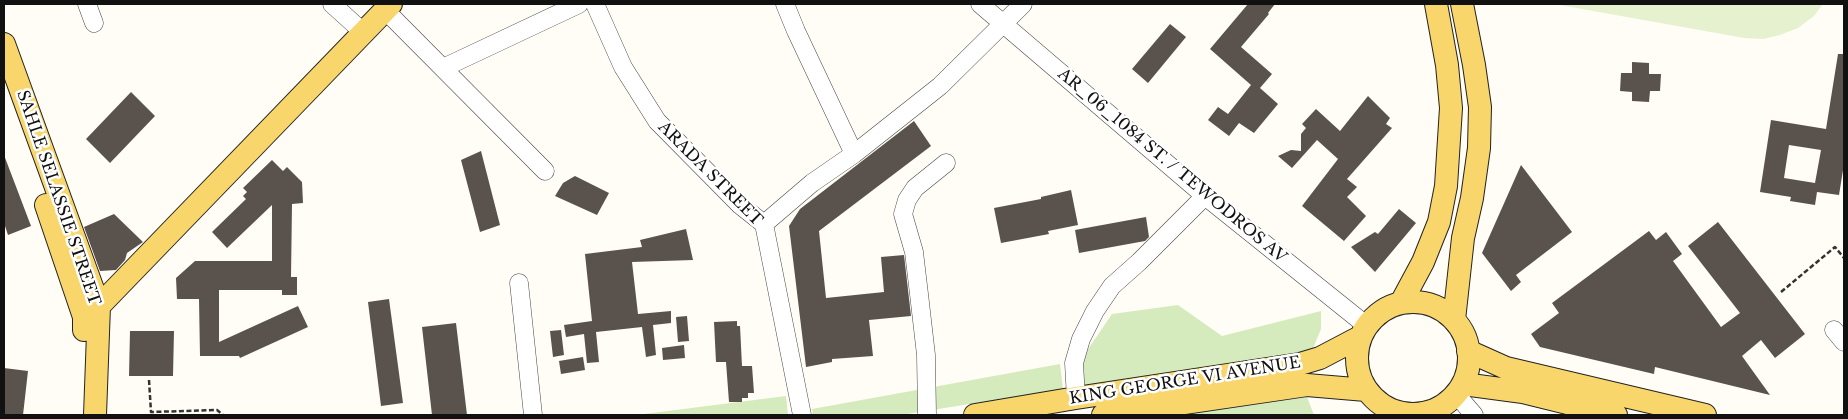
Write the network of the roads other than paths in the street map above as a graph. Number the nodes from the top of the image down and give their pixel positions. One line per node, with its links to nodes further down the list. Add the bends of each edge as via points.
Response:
1 (87, 4): 11 (street)
2 (332, 4): 13 (street)
3 (579, 4): 15 (street)
4 (595, 4): 24 (street, ARADA STREET, via 623,67 657,122 740,205)
5 (785, 4): 20 (street)
6 (980, 4): 12 (street, AR_06_1084 ST. / TEWODROS AV)
7 (1023, 4): 12 (street)
8 (1436, 4): 18 (main road, via 1448,65)
9 (1462, 4): 17 (main road)
10 (388, 7): 13 (main road); 15 (street)
11 (94, 23)
12 (1004, 24): 20 (street, via 940,86); 23 (street, AR_06_1084 ST. / TEWODROS AV)
13 (364, 33): 27 (main road)
14 (6, 58): 19 (main road, SAHLE SELASSIE STREET)
15 (443, 68): 22 (street)
16 (4, 89): 19 (main road)
17 (1480, 107): 18 (main road); 28 (main road, via 1479,148 1463,238)
18 (1451, 108): 26 (main road, via 1446,186 1439,222 1423,262)
19 (29, 136): 27 (main road, SAHLE SELASSIE STREET)
20 (854, 154): 24 (street, via 812,183)
21 (946, 163): 40 (street, via 915,188 903,214 914,252 920,294)
22 (545, 171)
23 (1205, 196): 29 (street, AR_06_1084 ST. / TEWODROS AV); 32 (street, via 1112,286 1095,311 1081,338 1074,363)
24 (764, 224): 39 (street, ARADA STREET)
25 (519, 283): 38 (street)
26 (1401, 303): 28 (main road, via 1420,302 1438,308); 29 (main road, via 1382,311)
27 (92, 312): 36 (main road); 37 (main road, SAHLE SELASSIE STREET)
28 (1454, 320): 30 (main road, via 1464,334)
29 (1363, 332): 32 (main road, KING GEORGE VI AVENUE, via 1320,358 1300,364); 33 (main road, via 1357,355 1358,373)
30 (1468, 351): 31 (main road, via 1468,368); 34 (main road)
31 (1459, 389): 34 (main road, via 1523,392); 43 (main road, via 1440,407); 44 (street)
32 (1076, 398): 35 (main road, KING GEORGE VI AVENUE)
33 (1375, 403): 42 (main road, KING GEORGE VI AVENUE, via 1307,385); 43 (main road, via 1400,413)
34 (1621, 409): 45 (main road)
35 (1025, 411): 41 (main road, KING GEORGE VI AVENUE)
36 (80, 415)
37 (95, 415)
38 (533, 415)
39 (802, 415)
40 (927, 415)
41 (975, 415)
42 (1103, 415)
43 (1421, 415)
44 (1474, 415)
45 (1705, 415)

